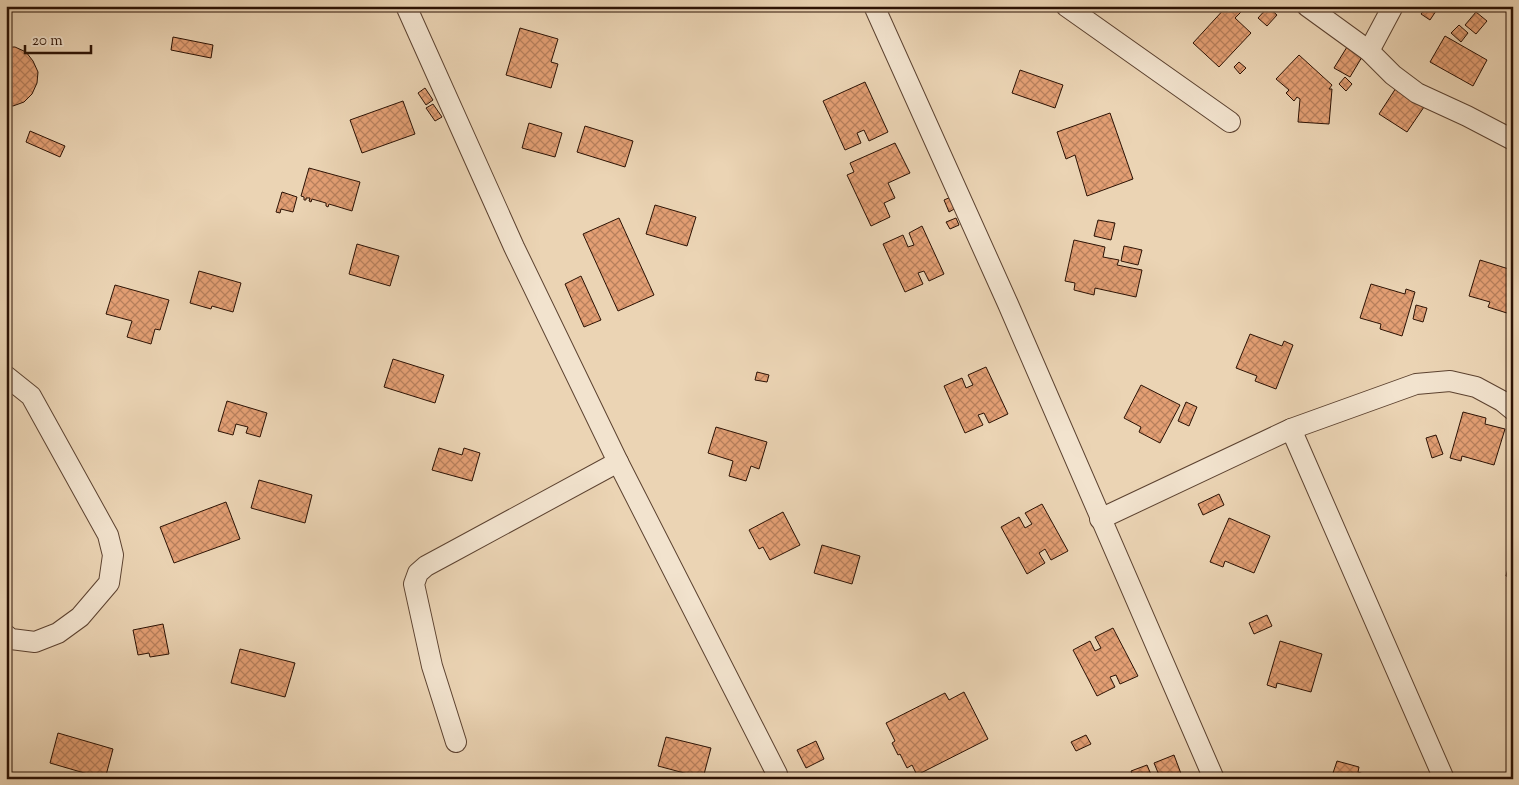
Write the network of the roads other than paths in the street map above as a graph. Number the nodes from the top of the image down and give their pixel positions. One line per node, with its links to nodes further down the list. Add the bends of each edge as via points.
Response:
1 (406, 6): 12 (street, via 514,247)
2 (874, 6): 13 (street)
3 (1066, 6): 7 (street)
4 (1307, 6): 6 (street)
5 (1393, 6): 6 (street)
6 (1369, 51): 8 (street, via 1417,93)
7 (1230, 122)
8 (1513, 140)
9 (6, 376): 14 (street, via 31,396 108,535 113,555 109,583 80,617 58,633 35,642 11,639)
10 (1513, 410): 11 (street, via 1476,387 1450,381 1416,384)
11 (1291, 429): 13 (street); 18 (street)
12 (618, 462): 15 (street, via 418,573 414,584 422,625); 16 (street)
13 (1100, 519): 17 (street)
14 (6, 635)
15 (456, 742)
16 (778, 779)
17 (1214, 779)
18 (1444, 779)

